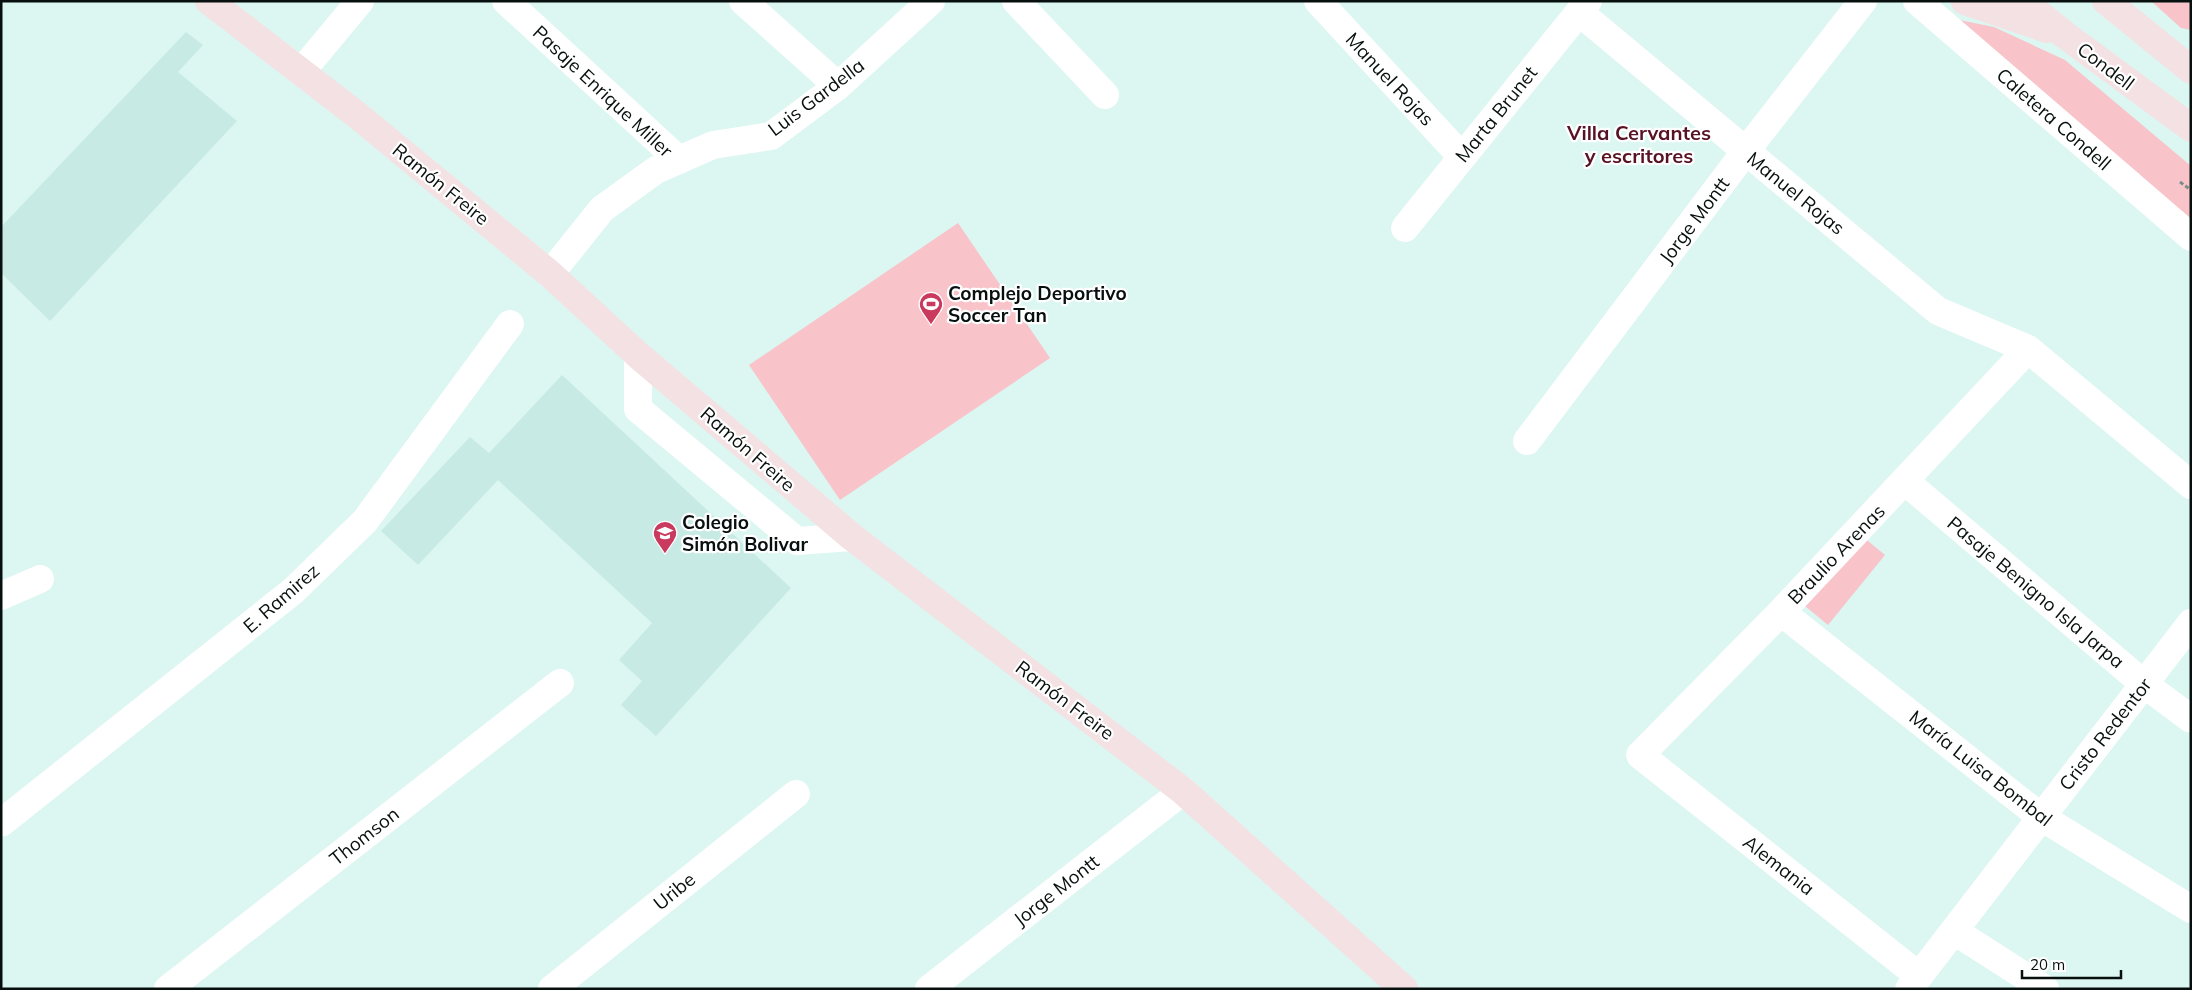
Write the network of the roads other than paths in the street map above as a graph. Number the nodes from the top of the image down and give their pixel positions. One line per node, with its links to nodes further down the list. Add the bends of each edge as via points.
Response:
1 (209, 1): 16 (main road, Ramón Freire)
2 (360, 1): 16 (street)
3 (506, 1): 22 (street, Pasaje Enrique Miller)
4 (743, 1): 17 (street)
5 (931, 1): 17 (street, Luis Gardella)
6 (1016, 1): 18 (street)
7 (1318, 1): 21 (street, Manuel Rojas)
8 (1863, 1): 20 (street, Jorge Montt)
9 (1917, 1): 24 (street, Caletera Condell)
10 (1965, 1): 14 (main road)
11 (2023, 1): 14 (main road, Condell)
12 (2106, 1): 15 (main road)
13 (1583, 7): 20 (street, Manuel Rojas); 21 (street, Marta Brunet)
14 (2065, 35): 19 (main road, Condell)
15 (2191, 70)
16 (301, 72): 25 (main road, Ramón Freire)
17 (838, 86): 22 (street, Luis Gardella, via 771,136 713,145)
18 (1105, 94)
19 (2191, 128)
20 (1745, 152): 27 (street, Manuel Rojas, via 1938,311); 29 (street, Jorge Montt)
21 (1462, 157): 23 (street, Marta Brunet)
22 (679, 160): 25 (street, Luis Gardella, via 656,170 602,209)
23 (1405, 228)
24 (2191, 237)
25 (550, 274): 28 (main road, Ramón Freire)
26 (510, 324): 44 (street, E. Ramirez, via 365,521 293,591)
27 (2028, 350): 30 (street, Braulio Arenas); 31 (street, Manuel Rojas)
28 (638, 355): 32 (main road, Ramón Freire); 32 (street, via 638,409 797,541)
29 (1527, 441)
30 (1906, 482): 35 (street, Braulio Arenas); 38 (street, Pasaje Benigno Isla Jarpa)
31 (2191, 485)
32 (852, 537): 41 (main road, Ramón Freire)
33 (40, 579): 34 (street)
34 (1, 596)
35 (1781, 612): 40 (street, Braulio Arenas); 43 (street, María Luisa Bombal)
36 (2191, 623): 38 (street, Cristo Redentor)
37 (560, 683): 48 (street, Thomson)
38 (2144, 684): 39 (street, Pasaje Benigno Isla Jarpa); 43 (street, Cristo Redentor)
39 (2191, 720)
40 (1640, 755): 47 (street, Alemania)
41 (1183, 791): 50 (street, Jorge Montt); 51 (main road, Ramón Freire)
42 (796, 794): 49 (street, Uribe)
43 (2041, 817): 45 (street, María Luisa Bombal); 46 (street, Cristo Redentor)
44 (1, 823)
45 (2191, 909)
46 (1954, 930): 47 (street, Cristo Redentor); 52 (street)
47 (1914, 982)
48 (168, 989)
49 (552, 989)
50 (929, 989)
51 (1404, 989)
52 (2045, 989)

